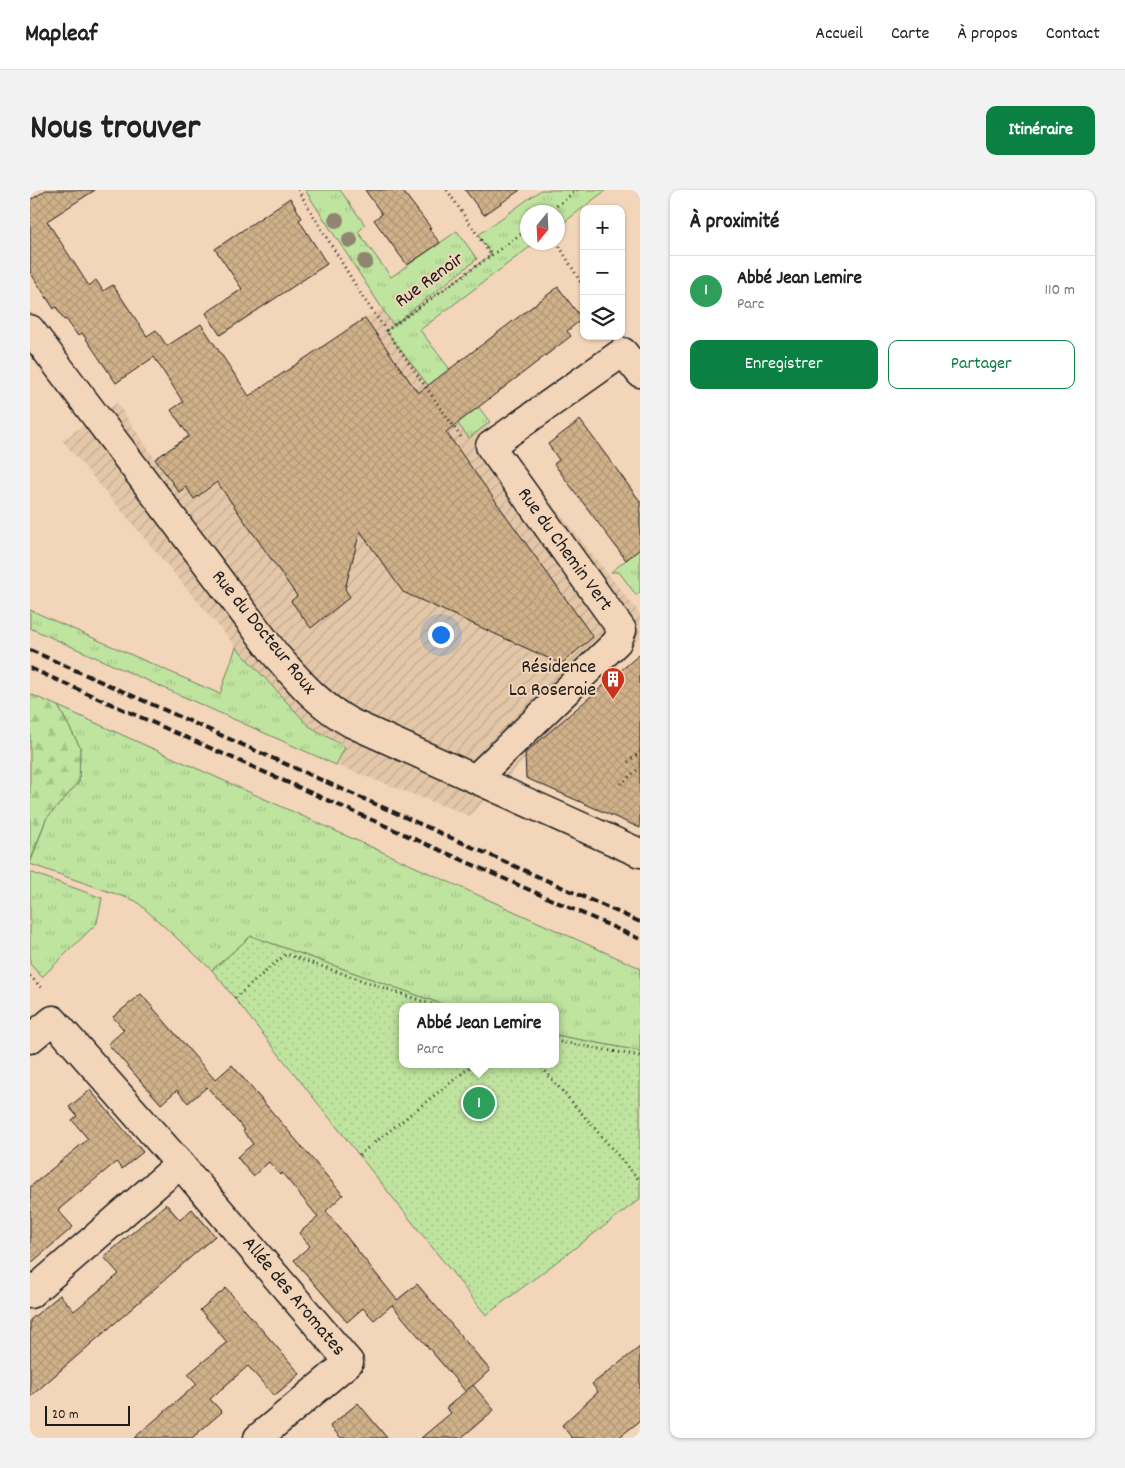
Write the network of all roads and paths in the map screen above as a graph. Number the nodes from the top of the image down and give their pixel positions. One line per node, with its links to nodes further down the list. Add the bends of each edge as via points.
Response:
1 (298, 190): 7 (path, Rue Renoir, via 386,331)
2 (447, 190): 7 (path, Rue Renoir)
3 (577, 190): 4 (path)
4 (558, 205)
5 (520, 235): 7 (path, Rue Renoir)
6 (562, 250): 8 (path)
7 (491, 255)
8 (580, 281)
9 (30, 329): 14 (street, Rue du Docteur Roux, via 276,654 320,703 351,723)
10 (640, 373): 14 (street, Rue du Chemin Vert, via 622,352 490,446 622,630 617,642)
11 (640, 752): 12 (path)
12 (628, 762)
13 (640, 767): 15 (path)
14 (476, 778): 16 (street, Rue du Docteur Roux)
15 (621, 784)
16 (640, 853)
17 (30, 976): 18 (path)
18 (42, 988)
19 (234, 998): 20 (path, via 286,954)
20 (427, 1003)
21 (30, 1040): 27 (street, Allée des Aromates, via 53,1020)
22 (559, 1042): 23 (path)
23 (640, 1056)
24 (469, 1068): 26 (path)
25 (543, 1068): 28 (path)
26 (359, 1155)
27 (180, 1164): 29 (street); 30 (street, Allée des Aromates, via 349,1362)
28 (640, 1181)
29 (30, 1294)
30 (258, 1438)

